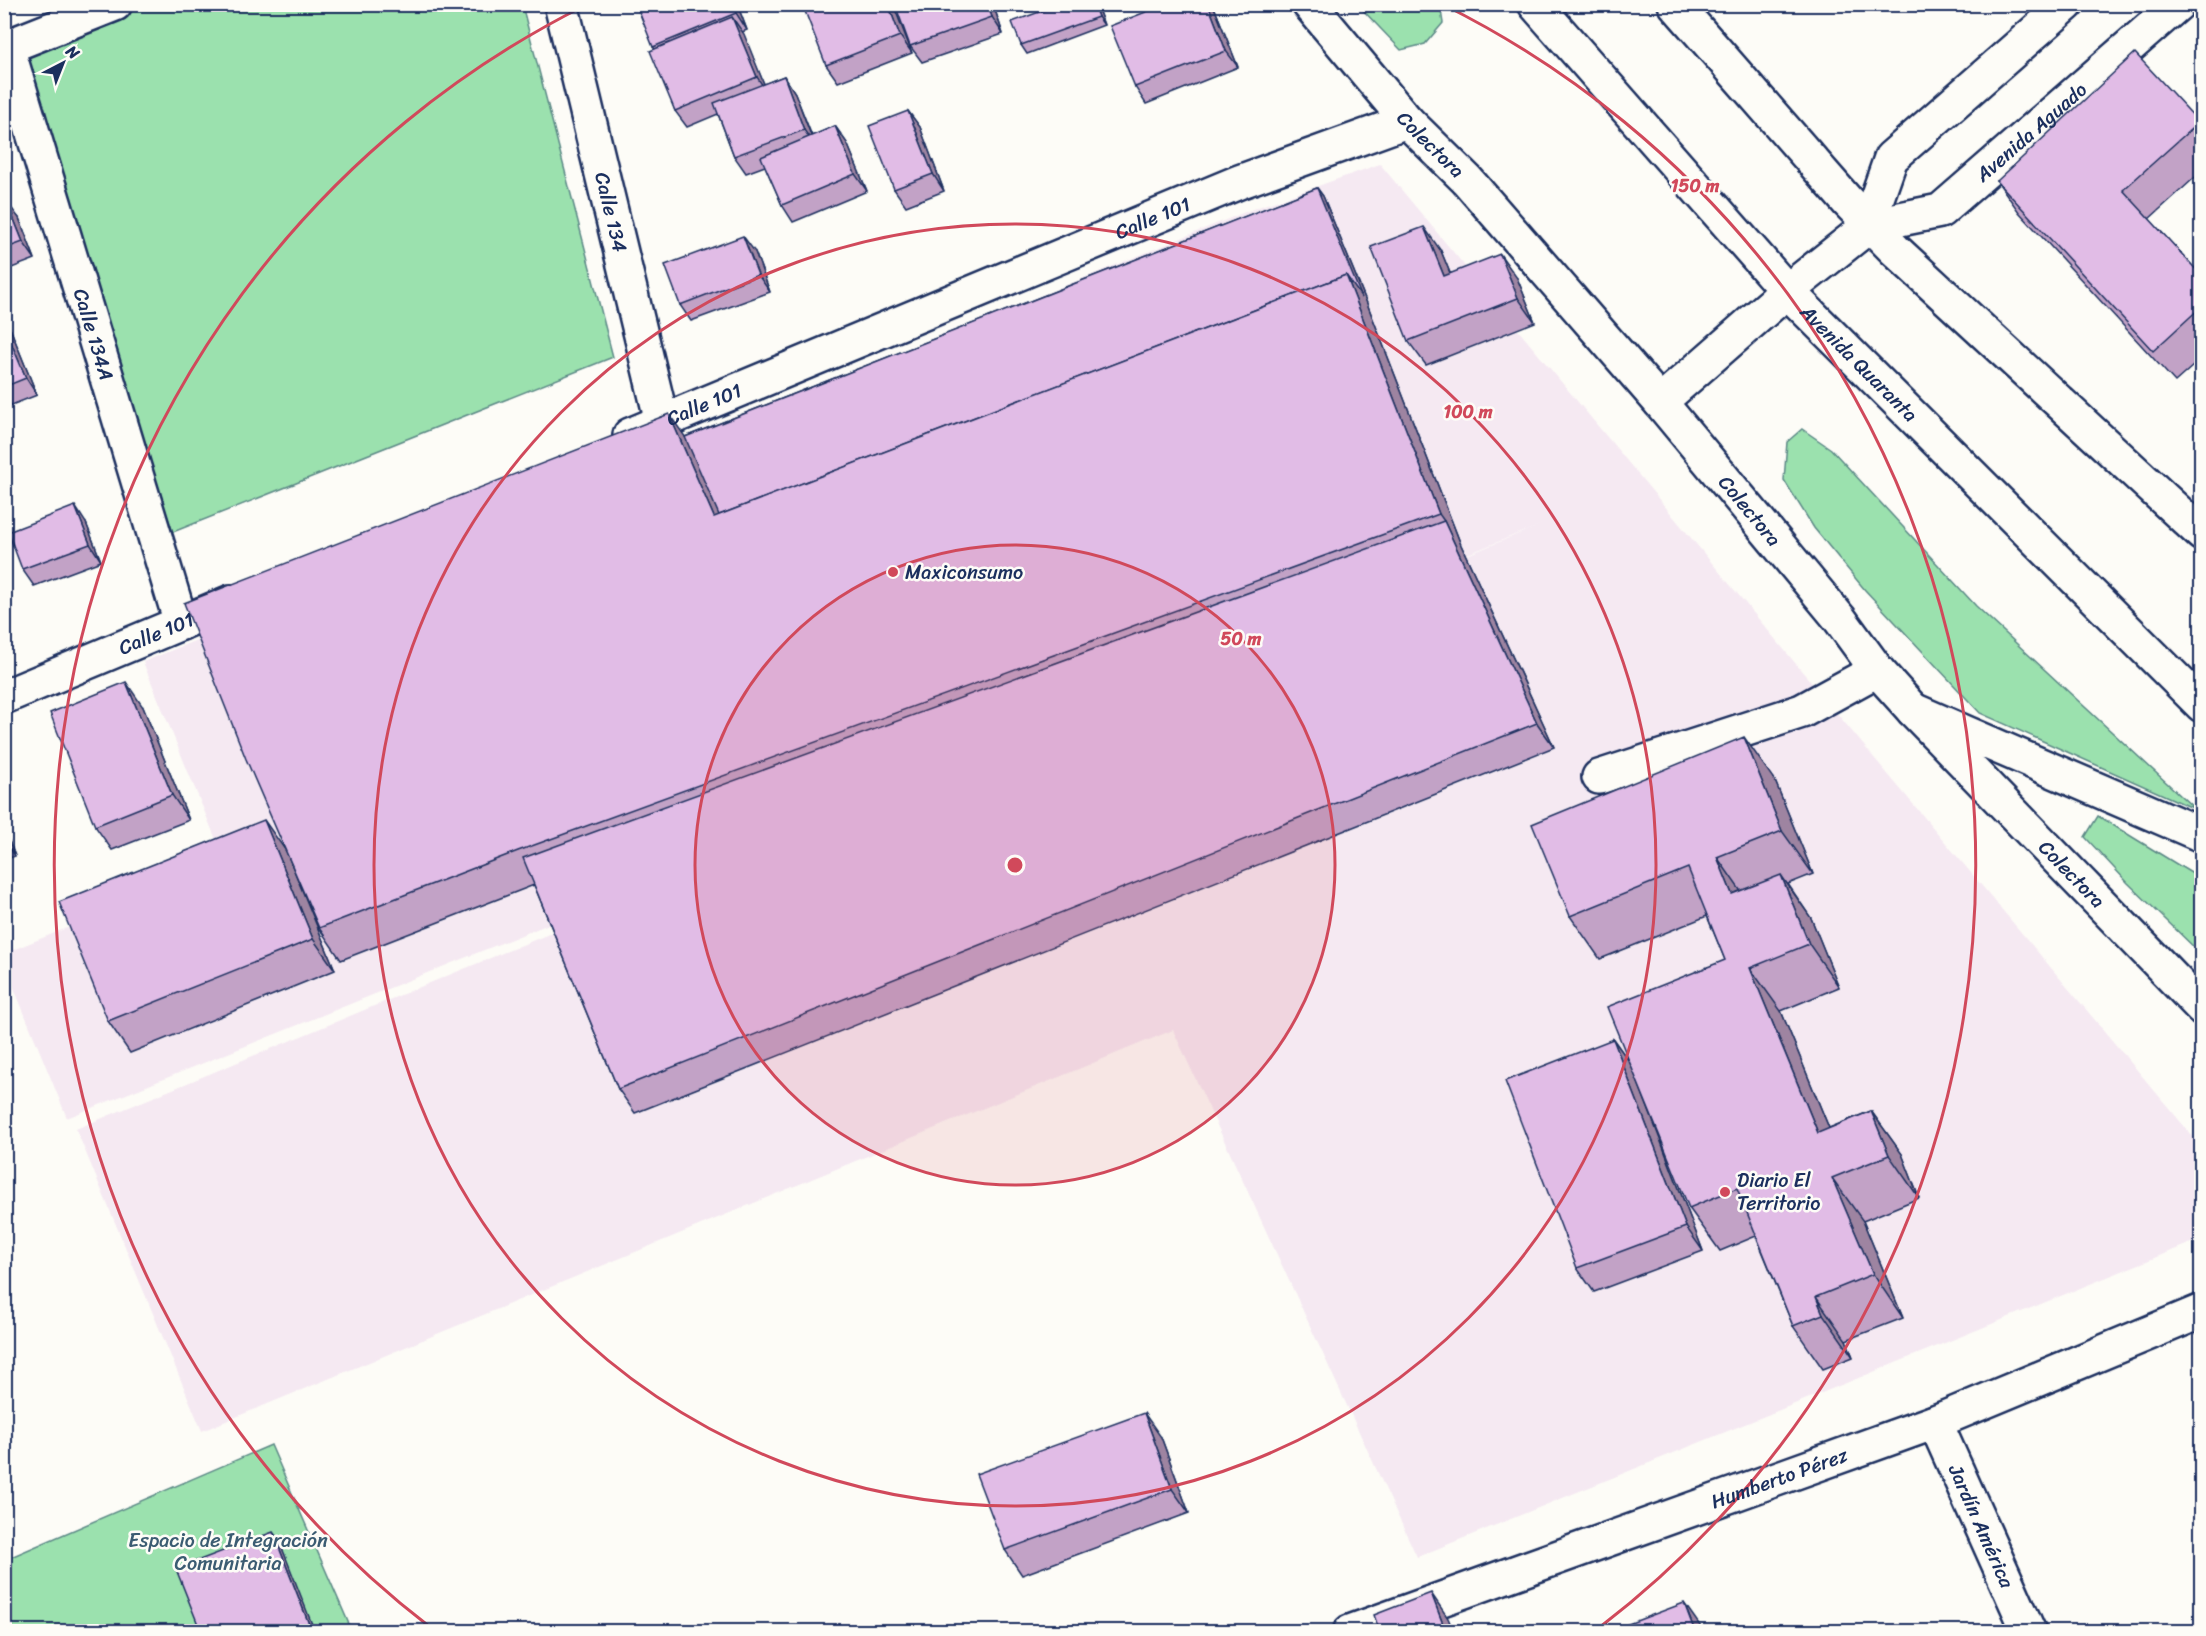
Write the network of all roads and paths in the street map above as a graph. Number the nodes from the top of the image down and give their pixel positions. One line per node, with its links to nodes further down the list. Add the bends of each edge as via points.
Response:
1 (115, 4): 8 (main road)
2 (561, 4): 13 (main road, Calle 134)
3 (1309, 4): 9 (main road, Colectora)
4 (1535, 4): 11 (main road, Avenida Quaranta)
5 (1675, 4): 10 (main road)
6 (2067, 4): 10 (main road, via 1891,158)
7 (2178, 4): 10 (main road, Avenida Aguado, via 1940,211)
8 (6, 47): 17 (main road, Calle 134A)
9 (1407, 121): 12 (main road, Colectora, via 1467,180); 13 (main road, Calle 101, via 1239,182)
10 (1870, 225): 11 (main road, Avenida Aguado); 15 (main road)
11 (1787, 291): 12 (main road, Avenida Aguado); 20 (main road, Avenida Quaranta)
12 (1659, 402): 18 (main road, Colectora, via 1839,618)
13 (662, 422): 14 (main road, Calle 101)
14 (607, 445)
15 (2202, 534)
16 (257, 591): 17 (main road, Calle 101)
17 (181, 623): 19 (main road, Calle 101)
18 (1877, 670): 21 (main road, Colectora); 22 (main road, via 1802,711)
19 (4, 697)
20 (2202, 705)
21 (1913, 710): 23 (main road); 24 (main road, Colectora)
22 (1599, 777)
23 (2202, 835)
24 (2202, 1008)
25 (2202, 1311): 26 (main road, Humberto Pérez)
26 (1935, 1422): 27 (main road, Humberto Pérez); 28 (main road, Jardín América)
27 (1350, 1632)
28 (2029, 1632)

